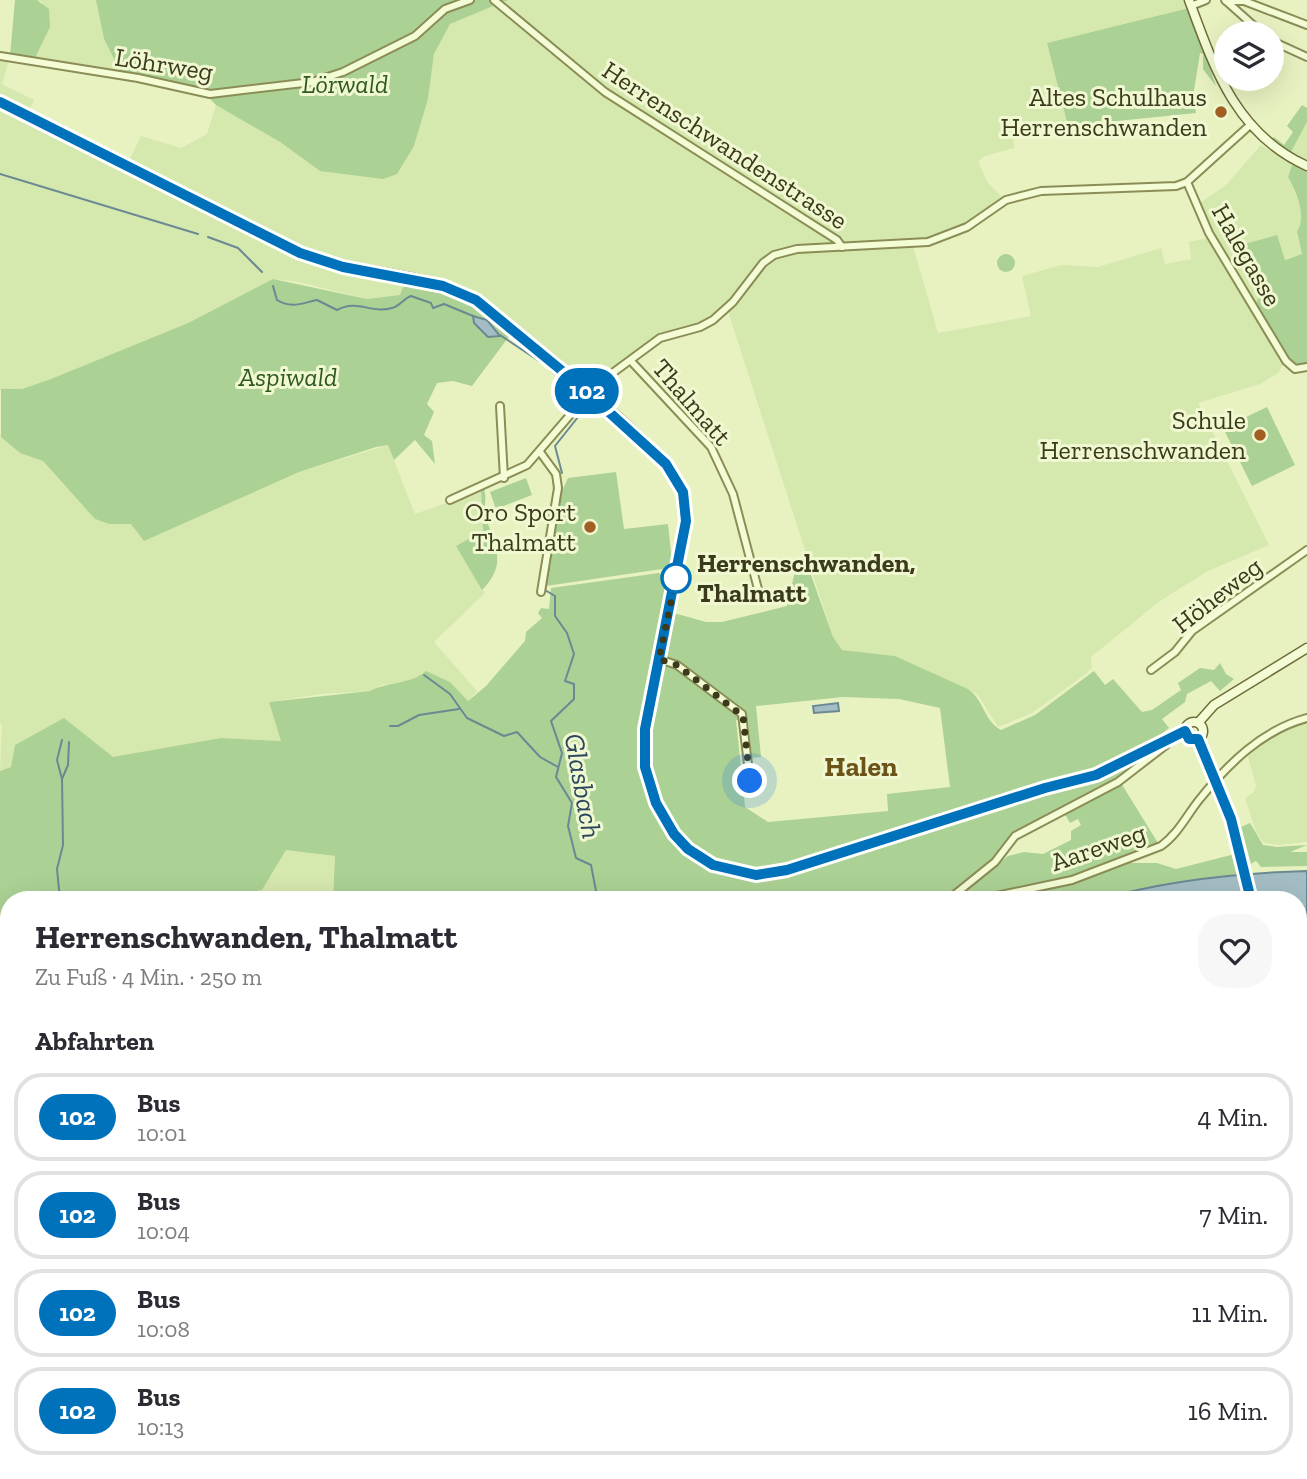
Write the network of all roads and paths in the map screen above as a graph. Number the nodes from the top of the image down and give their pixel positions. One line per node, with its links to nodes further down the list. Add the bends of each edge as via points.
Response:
1 (470, 0): 9 (street, Löhrweg, via 445,9 415,36 343,72 312,82 223,93 200,94 138,78)
2 (495, 0): 15 (street, Herrenschwandenstrasse, via 605,92)
3 (1206, 0): 5 (street)
4 (1226, 1): 6 (street); 7 (street, via 1244,1)
5 (1190, 3): 12 (main road, via 1225,89)
6 (1248, 21)
7 (1307, 25)
8 (1284, 46): 10 (street)
9 (0, 56)
10 (1307, 57)
11 (0, 102): 18 (main road, via 300,253 464,293)
12 (1250, 125): 13 (main road, via 1282,153); 14 (street)
13 (1307, 166)
14 (1187, 182): 15 (street, Herrenschwandenstrasse, via 1017,195 940,239); 17 (street, Halegasse, via 1209,233 1286,361 1295,369)
15 (842, 247): 16 (street, via 774,255 713,320 666,335)
16 (631, 361): 18 (street); 24 (street, Thalmatt, via 711,447 733,494)
17 (1307, 367)
18 (590, 394): 20 (street); 27 (main road, via 666,464 683,492 685,528)
19 (500, 406): 21 (street)
20 (540, 452): 21 (street); 25 (street, via 556,474 558,488)
21 (504, 478): 22 (street)
22 (450, 500)
23 (1307, 550): 28 (street, Höheweg, via 1192,631)
24 (758, 589)
25 (541, 592)
26 (1307, 648): 30 (main road, via 1214,705)
27 (659, 659): 32 (main road, via 645,729 649,787 688,849 713,865 742,874 787,870 1096,775); 34 (street, via 677,665 743,716)
28 (1152, 670)
29 (1307, 718): 36 (street, Aareweg, via 1256,741 1161,846 1072,880)
30 (1198, 723): 31 (main road, via 1189,724); 33 (main road, via 1203,732)
31 (1185, 731): 32 (main road); 33 (main road, via 1189,739)
32 (1169, 736): 35 (street, via 1166,745 1118,782 1015,836 995,862)
33 (1198, 739): 37 (main road, bridge, via 1234,830)
34 (750, 781)
35 (959, 891)
36 (1020, 891)
37 (1249, 891)

